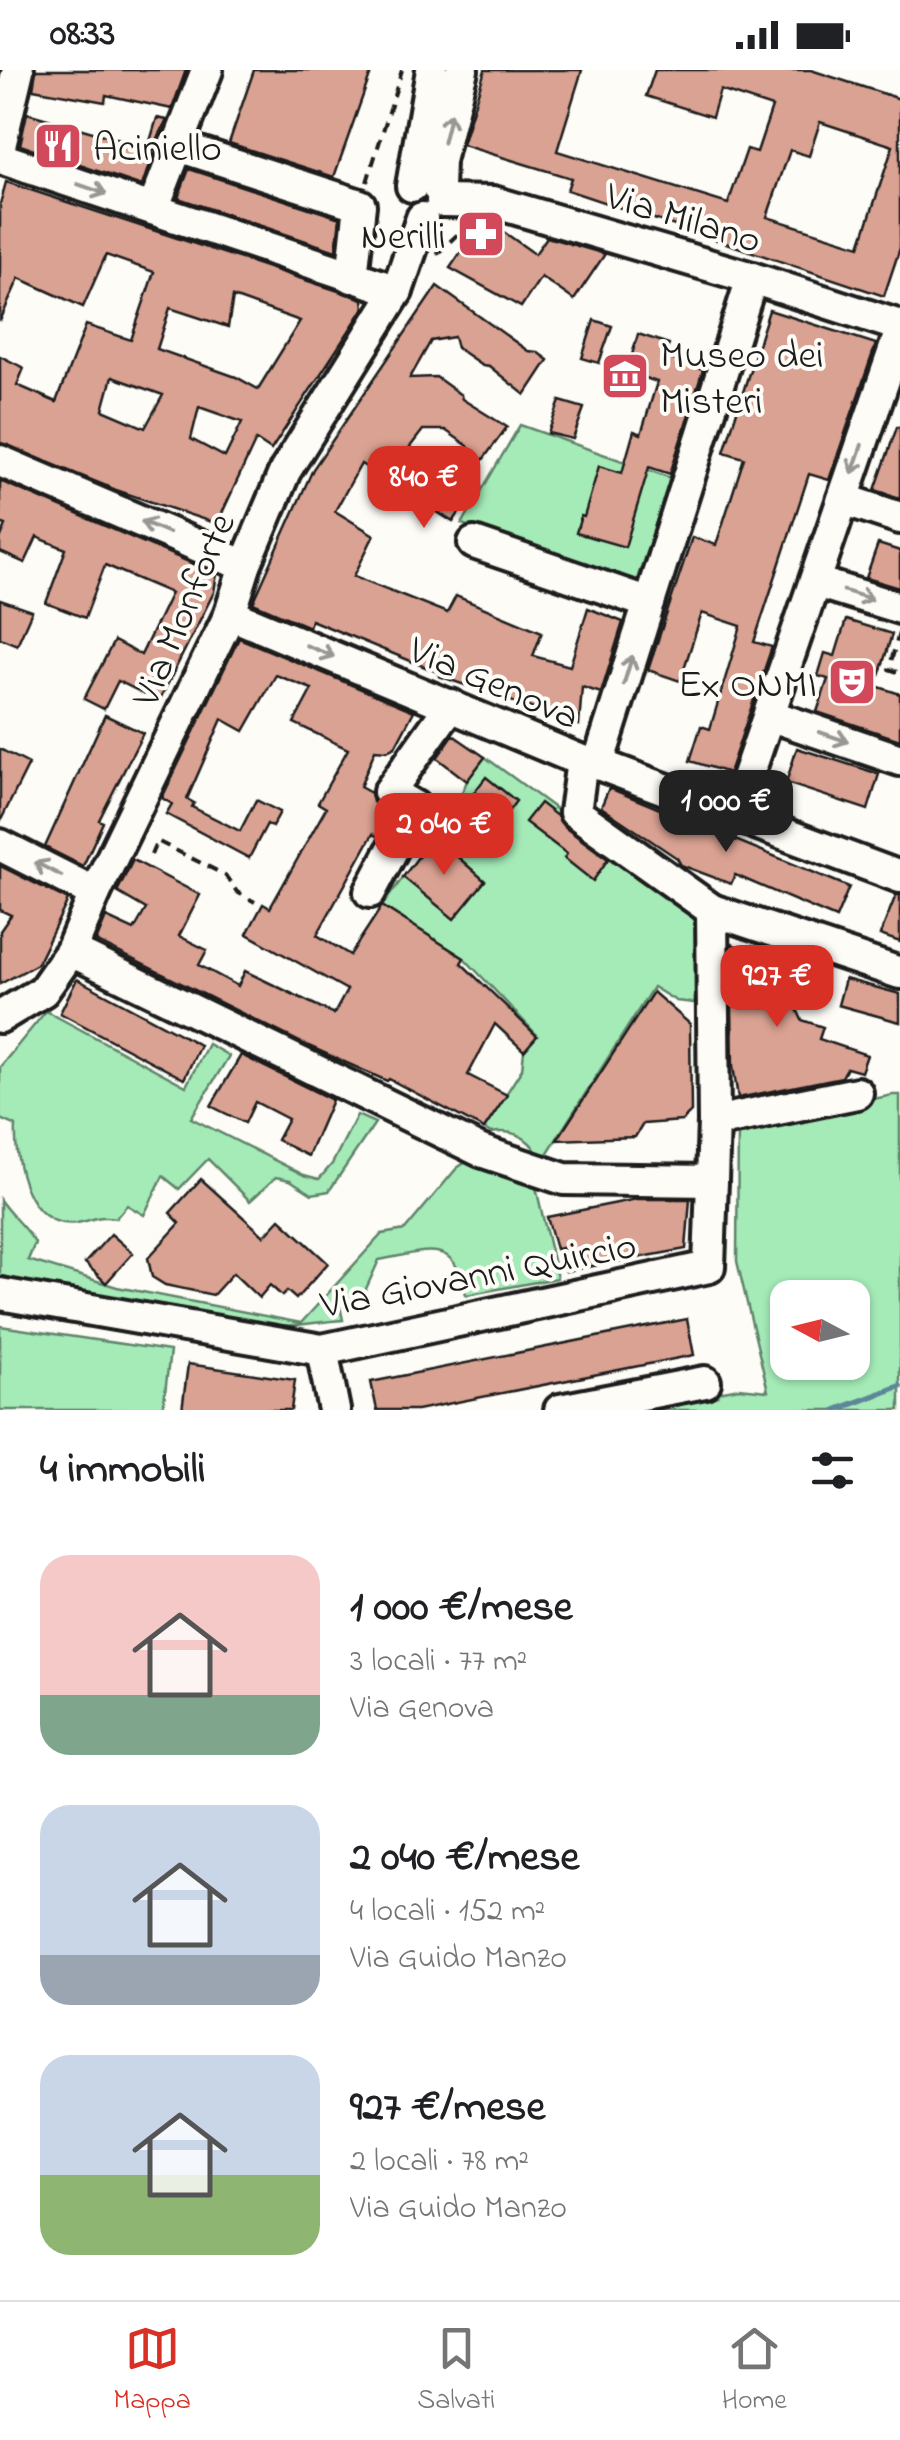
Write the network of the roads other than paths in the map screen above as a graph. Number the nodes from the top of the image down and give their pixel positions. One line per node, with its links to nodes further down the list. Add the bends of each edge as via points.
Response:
1 (18, 70): 5 (street)
2 (207, 70): 6 (street)
3 (432, 70): 8 (street, Via Monforte)
4 (462, 70): 8 (street, Via Monforte, one-way to 4)
5 (0, 146)
6 (175, 146): 9 (street); 10 (street, via 360,205)
7 (0, 158): 9 (street, one-way to 9)
8 (429, 198): 11 (street, Via Milano, via 493,202); 12 (street, Via Monforte)
9 (152, 209): 10 (street)
10 (352, 276): 12 (street)
11 (752, 278): 13 (street, Via Milano); 20 (street)
12 (397, 291): 18 (street, Via Monforte, via 285,471)
13 (900, 330): 15 (street, one-way to 15)
14 (0, 460): 18 (street, one-way to 14)
15 (844, 499): 16 (street); 19 (street)
16 (900, 518)
17 (474, 543): 20 (street)
18 (244, 566): 22 (street, Via Monforte)
19 (816, 582): 21 (street, one-way to 21); 24 (street)
20 (649, 603): 26 (street, one-way to 20)
21 (900, 608)
22 (230, 614): 23 (street, Via Genova, one-way to 23); 31 (street, Via Monforte)
23 (451, 706): 26 (street, Via Genova); 30 (street, via 389,792 415,807)
24 (769, 715): 25 (street, one-way to 25); 27 (street)
25 (900, 760)
26 (590, 762): 27 (street, Via Genova); 32 (street, via 575,812)
27 (735, 813): 29 (street, Via Genova)
28 (0, 845): 31 (street, one-way to 28)
29 (900, 876)
30 (370, 892)
31 (95, 893): 33 (street, Via Monforte)
32 (712, 910): 34 (street); 37 (street)
33 (72, 952): 35 (street, Via Monforte, via 43,991); 38 (street, via 480,1151 564,1178)
34 (900, 973)
35 (0, 1017)
36 (857, 1093): 37 (street)
37 (714, 1122): 38 (street)
38 (712, 1181): 40 (street, Via Giovanni Quircio, via 709,1267)
39 (0, 1294): 40 (street, Via Giovanni Quircio)
40 (322, 1350): 42 (street)
41 (705, 1382): 43 (street)
42 (334, 1410)
43 (560, 1410)

